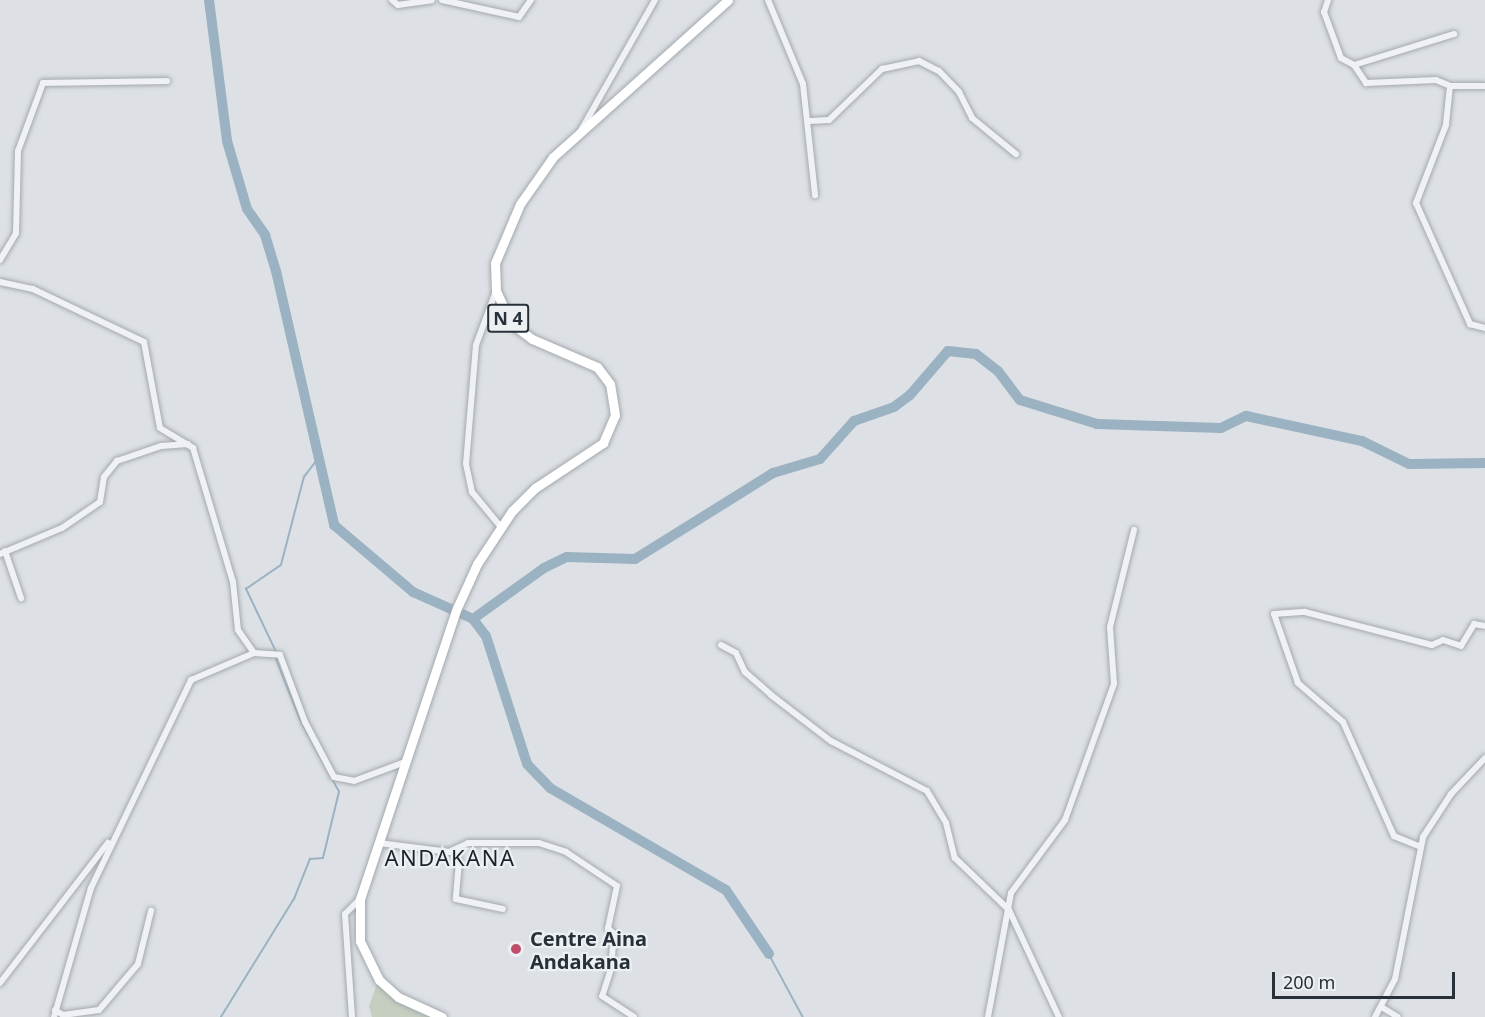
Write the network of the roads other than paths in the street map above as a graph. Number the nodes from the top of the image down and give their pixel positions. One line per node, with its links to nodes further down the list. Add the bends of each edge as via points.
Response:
1 (392, 0): 2 (street, via 398,5)
2 (432, 0)
3 (442, 0): 4 (street, via 519,17)
4 (531, 0)
5 (655, 0): 15 (street)
6 (728, 0): 15 (main road, N 4)
7 (768, 0): 14 (street, via 803,84)
8 (1328, 0): 10 (street, via 1324,12 1341,58)
9 (1454, 34): 10 (street)
10 (1354, 65): 12 (street, via 1366,83 1436,80)
11 (167, 81): 18 (street, via 43,83 18,151 16,233)
12 (1450, 86): 13 (street); 21 (street, via 1446,125 1416,203 1470,324)
13 (1485, 86)
14 (810, 121): 16 (street, via 829,120 882,69 919,61 939,71 959,92 972,118); 17 (street)
15 (580, 132): 20 (main road, N 4, via 553,158 520,204 495,263)
16 (1016, 154)
17 (815, 195)
18 (0, 260)
19 (0, 282): 22 (street, via 33,289 139,337 144,342 160,428)
20 (496, 291): 23 (street, via 476,345 466,464 472,492); 23 (main road, N 4, via 504,313 526,336 597,367 610,384 615,404 613,426 603,443 535,488)
21 (1485, 328)
22 (189, 444): 25 (street, via 161,446 117,461 104,477 100,502 62,528); 29 (street, via 233,582 238,630)
23 (500, 526): 31 (main road, N 4, via 457,608)
24 (1134, 530): 38 (street, via 1110,627 1114,684 1103,722 1082,764 1065,820 1011,893)
25 (3, 552): 26 (street)
26 (21, 598)
27 (1485, 626): 34 (street, via 1474,624 1461,646 1443,640 1432,645 1305,612 1274,614 1298,683 1343,722 1394,836)
28 (721, 645): 38 (street, via 736,653 745,672 771,695 831,741 927,791 945,823 955,858)
29 (254, 653): 31 (street, via 270,651 280,655 305,722 334,777 354,781); 32 (street, via 191,680)
30 (1485, 758): 34 (street, via 1451,794)
31 (405, 762): 33 (main road, N 4)
32 (114, 836): 40 (street); 42 (street, via 91,888)
33 (379, 843): 35 (street); 36 (main road, N 4)
34 (1420, 847): 41 (street, via 1395,979)
35 (454, 850): 37 (street, via 459,862 456,899); 45 (street, via 468,843 539,843 566,852 617,886 608,928 614,934 611,969 602,996)
36 (360, 899): 43 (street, via 345,914); 44 (main road, N 4, via 360,941 379,980 398,997)
37 (503, 909)
38 (1009, 910): 46 (street); 47 (street)
39 (151, 911): 42 (street, via 138,964 99,1010)
40 (0, 983)
41 (1383, 1008): 48 (street); 49 (street)
42 (54, 1014)
43 (352, 1017)
44 (442, 1017)
45 (634, 1017)
46 (988, 1017)
47 (1059, 1017)
48 (1375, 1017)
49 (1398, 1017)

